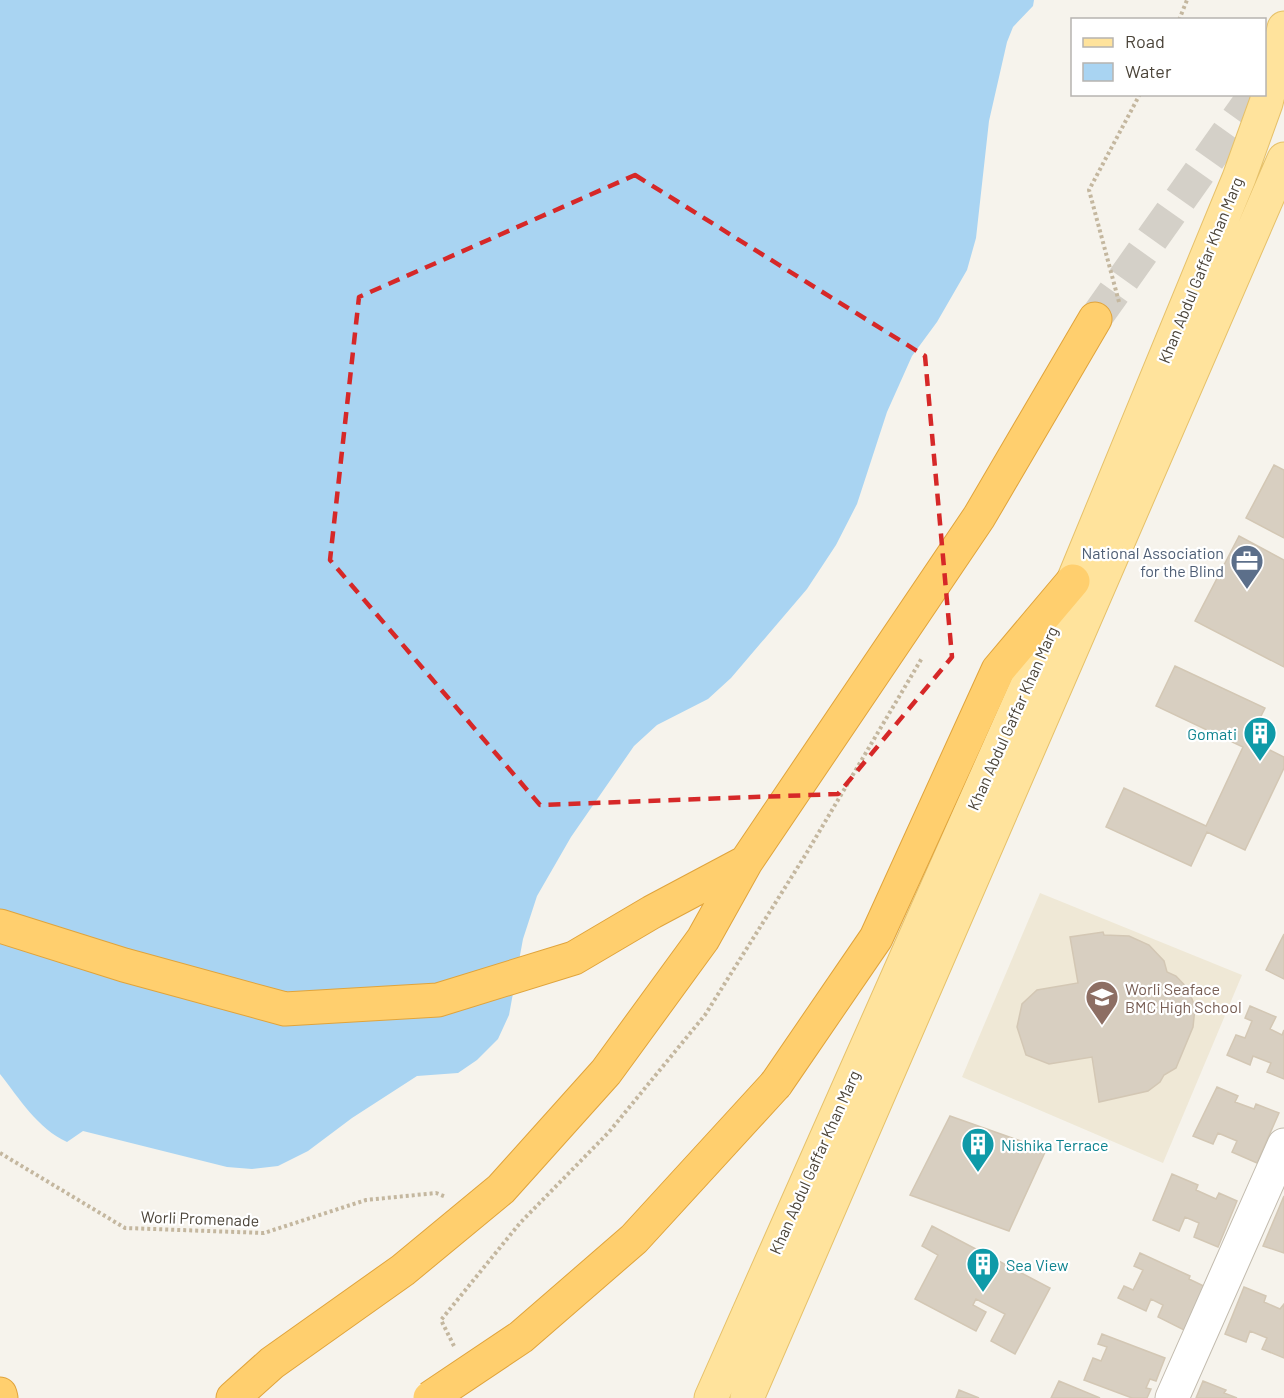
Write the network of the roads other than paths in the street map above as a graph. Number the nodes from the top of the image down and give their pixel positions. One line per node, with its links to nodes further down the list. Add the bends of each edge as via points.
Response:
1 (1284, 28): 5 (main road, Khan Abdul Gaffar Khan Marg, via 1266,103 1239,178)
2 (1284, 159): 3 (main road, Khan Abdul Gaffar Khan Marg)
3 (1277, 194): 14 (main road, Khan Abdul Gaffar Khan Marg)
4 (1095, 319): 6 (highway, via 979,517)
5 (1073, 581): 12 (highway, bridge, via 998,670 876,938 776,1084 634,1239 521,1337); 13 (main road, Khan Abdul Gaffar Khan Marg)
6 (746, 862): 7 (highway, via 574,958 438,1000 285,1009); 11 (highway, via 703,939 606,1072 501,1189 403,1270 272,1363)
7 (0, 926)
8 (1284, 1145): 15 (street)
9 (0, 1394): 10 (highway)
10 (1, 1398)
11 (233, 1398)
12 (430, 1398)
13 (711, 1398)
14 (747, 1398)
15 (1172, 1398)

